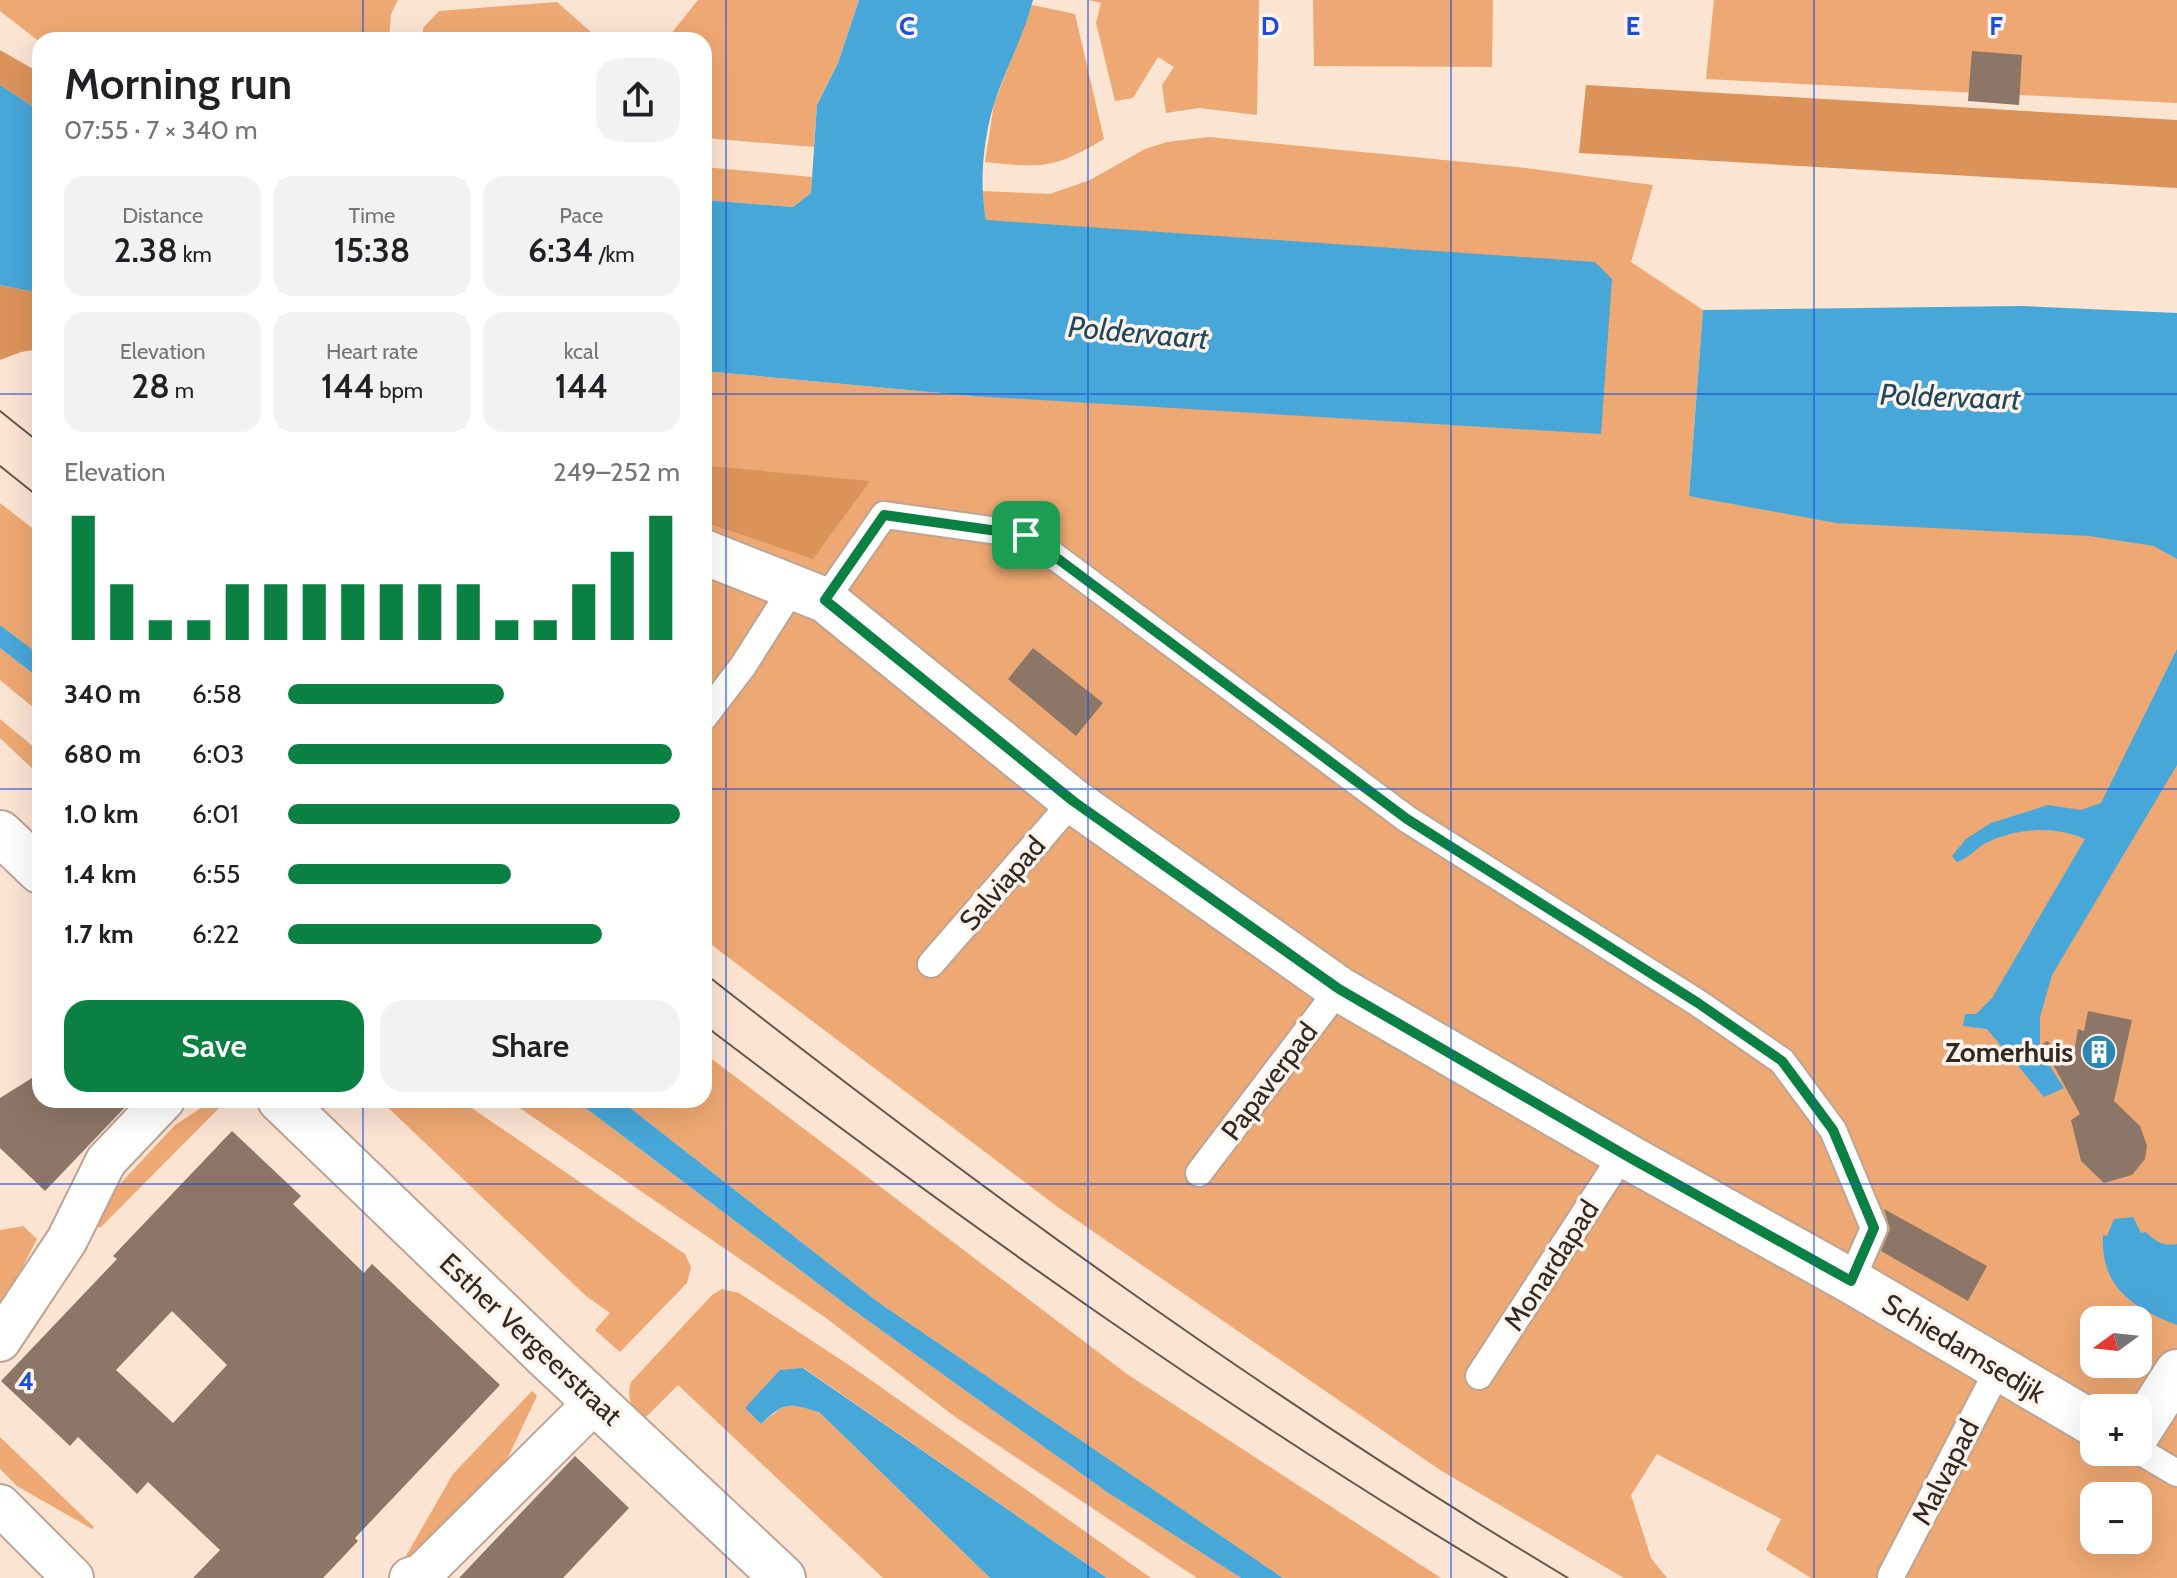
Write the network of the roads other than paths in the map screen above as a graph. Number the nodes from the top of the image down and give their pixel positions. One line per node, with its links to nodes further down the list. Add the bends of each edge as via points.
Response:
1 (712, 555): 2 (street, Schiedamsedijk)
2 (809, 594): 3 (lane); 4 (street, Schiedamsedijk); 13 (lane, via 884,515 1026,535 1407,819 1782,1061 1833,1130 1874,1228)
3 (712, 707)
4 (1073, 801): 7 (lane, Salviapad); 8 (street, Schiedamsedijk)
5 (0, 833): 6 (street)
6 (32, 863)
7 (931, 964)
8 (1339, 989): 11 (street, Schiedamsedijk); 12 (lane, Papaverpad)
9 (156, 1108): 14 (street, via 106,1161 67,1240)
10 (288, 1108): 18 (street, Esther Vergeerstraat)
11 (1623, 1154): 13 (street, Schiedamsedijk); 17 (lane, Monardapad)
12 (1199, 1173)
13 (1851, 1281): 15 (street, Schiedamsedijk)
14 (0, 1341)
15 (1999, 1368): 20 (street, Schiedamsedijk); 24 (lane, Malvapad)
16 (2177, 1372): 19 (street)
17 (1479, 1376)
18 (596, 1401): 26 (street, via 422,1574); 27 (street, Esther Vergeerstraat)
19 (2152, 1411)
20 (2080, 1416)
21 (2152, 1458): 22 (lane)
22 (2177, 1473)
23 (0, 1505): 25 (street)
24 (1891, 1576)
25 (73, 1578)
26 (410, 1578)
27 (783, 1578)

